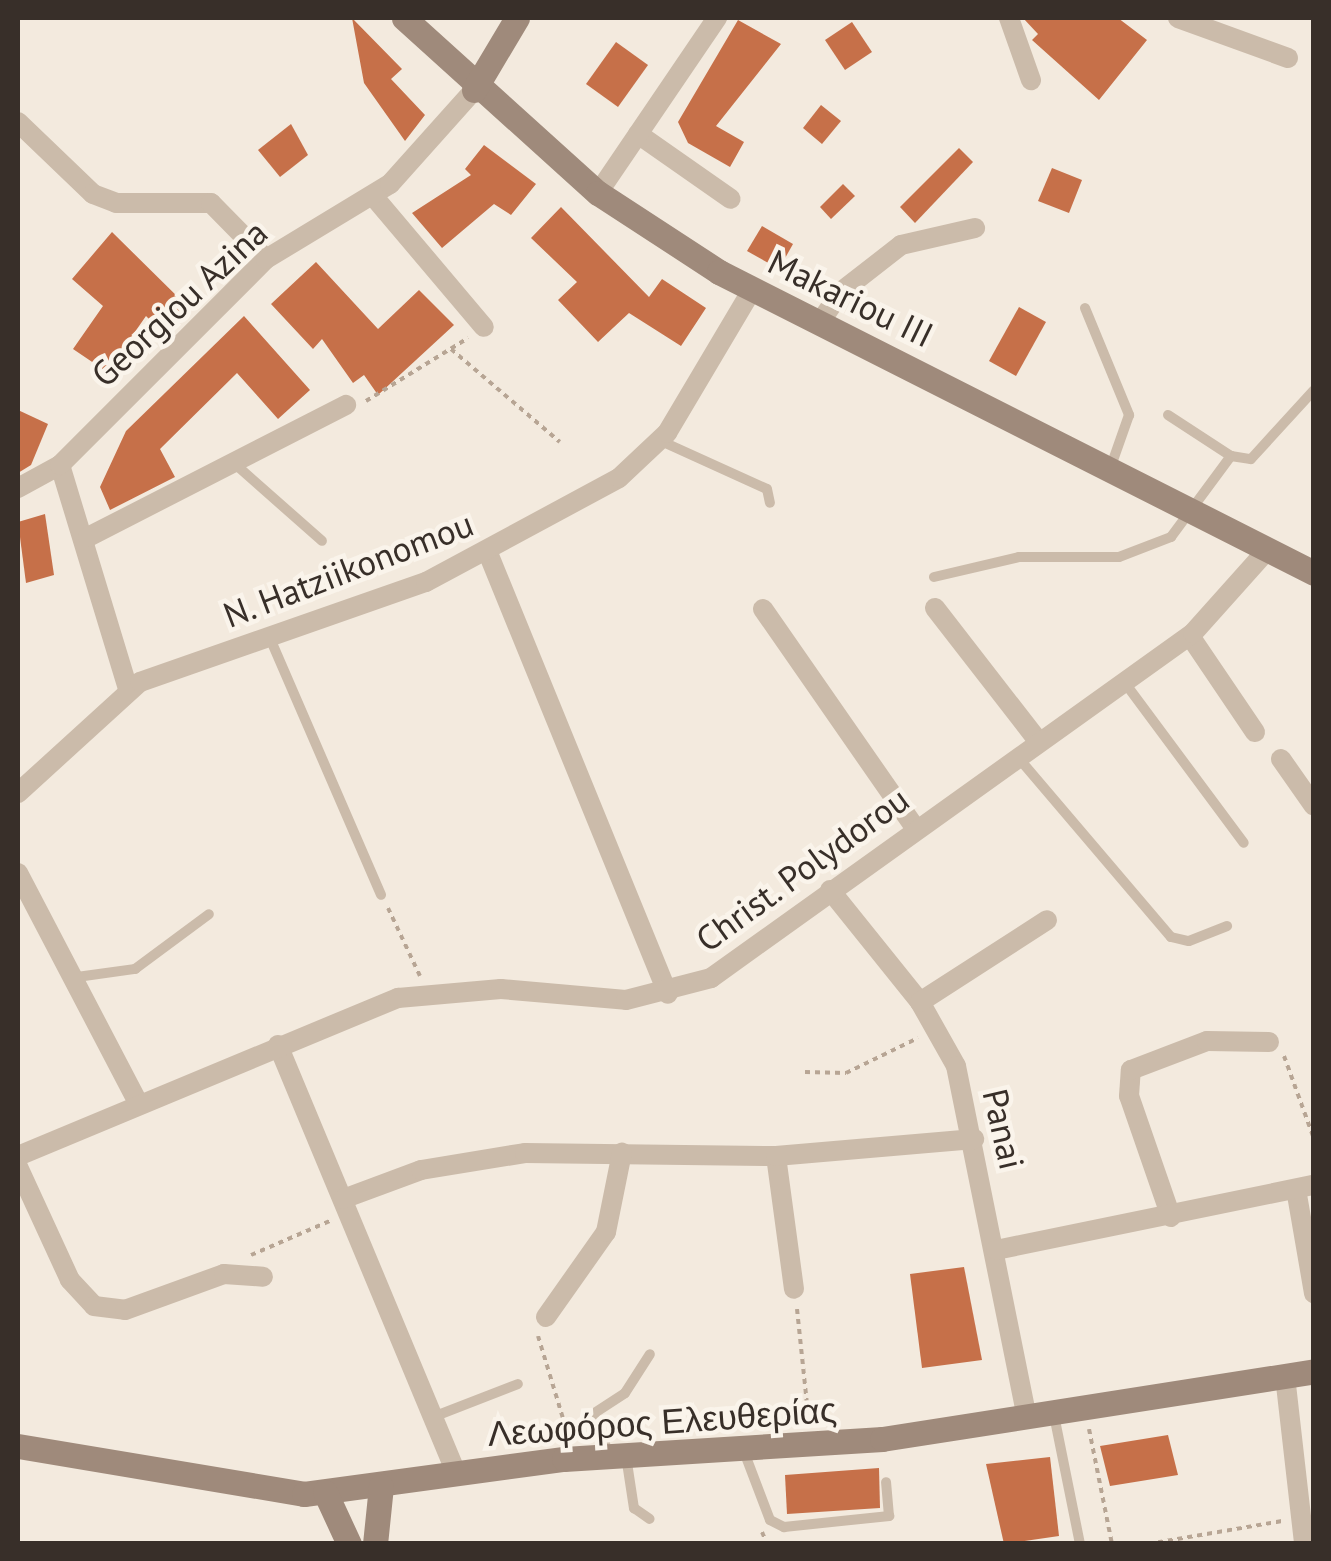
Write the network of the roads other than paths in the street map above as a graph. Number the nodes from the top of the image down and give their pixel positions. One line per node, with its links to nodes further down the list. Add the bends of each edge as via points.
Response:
1 (404, 18): 8 (main road, Makariou III)
2 (517, 18): 8 (main road)
3 (717, 18): 10 (street)
4 (1010, 18): 7 (street)
5 (1178, 18): 6 (street)
6 (1288, 58)
7 (1032, 80)
8 (474, 90): 11 (main road, Makariou III); 12 (street, Georgiou Azina)
9 (18, 122): 15 (street, via 93,194 116,203 212,203)
10 (638, 134): 11 (street); 13 (street)
11 (598, 193): 16 (main road, Makariou III)
12 (374, 197): 15 (street, Georgiou Azina); 19 (street)
13 (731, 199)
14 (975, 228): 18 (street, via 901,245 842,291)
15 (266, 258): 25 (street, Georgiou Azina)
16 (752, 290): 18 (main road, Makariou III); 23 (street, N. Hatziikonomou)
17 (1086, 308): 27 (lane, via 1128,415)
18 (820, 322): 27 (main road, Makariou III)
19 (484, 327)
20 (1314, 390): 24 (lane, via 1260,455)
21 (346, 405): 26 (street)
22 (1168, 415): 24 (lane)
23 (660, 441): 29 (lane, via 767,489); 34 (street, N. Hatziikonomou, via 619,478)
24 (1231, 456): 30 (lane)
25 (60, 464): 28 (street, Georgiou Azina); 31 (street)
26 (235, 464): 31 (street); 32 (lane)
27 (1111, 466): 30 (main road, Makariou III)
28 (18, 488)
29 (770, 504)
30 (1197, 511): 33 (main road, Makariou III); 36 (lane, via 1171,538 1119,557 1019,557)
31 (88, 537): 42 (street)
32 (322, 541)
33 (1268, 549): 35 (main road, Makariou III); 40 (street, Christ. Polydorou)
34 (488, 553): 39 (street, N. Hatziikonomou); 58 (street)
35 (1314, 574)
36 (934, 576)
37 (936, 608): 44 (street)
38 (763, 609): 49 (street)
39 (268, 636): 42 (street, N. Hatziikonomou); 53 (lane)
40 (1190, 636): 41 (street, Christ. Polydorou); 43 (street)
41 (1125, 683): 44 (street, Christ. Polydorou); 50 (lane)
42 (128, 689): 47 (street, N. Hatziikonomou)
43 (1255, 732)
44 (1038, 741): 45 (street, Christ. Polydorou)
45 (1016, 755): 49 (street, Christ. Polydorou); 56 (lane, via 1172,937 1189,941)
46 (1281, 759): 48 (street)
47 (18, 793)
48 (1314, 806)
49 (914, 826): 52 (street, Christ. Polydorou)
50 (1244, 843)
51 (18, 873): 57 (street)
52 (830, 890): 58 (street, Christ. Polydorou, via 721,972); 59 (street, Panai)
53 (382, 895)
54 (209, 914): 57 (lane, via 135,968)
55 (1047, 920): 59 (street)
56 (1227, 926)
57 (77, 977): 62 (street)
58 (668, 994): 61 (street, Christ. Polydorou, via 428,992)
59 (920, 1002): 63 (street, Panai, via 938,1028)
60 (1269, 1042): 70 (street, via 1207,1041 1132,1070 1130,1096)
61 (278, 1045): 62 (street, Christ. Polydorou); 69 (street)
62 (139, 1104): 65 (street, Christ. Polydorou)
63 (974, 1138): 66 (street); 71 (street, Panai)
64 (622, 1153): 66 (street); 69 (street, via 483,1158); 75 (street, via 606,1232)
65 (18, 1156)
66 (776, 1156): 73 (street)
67 (18, 1167): 72 (street, via 70,1280 94,1306 125,1310)
68 (1305, 1187): 70 (street); 74 (street)
69 (347, 1206): 81 (street)
70 (1171, 1217): 71 (street)
71 (996, 1250): 82 (street, Panai)
72 (253, 1275)
73 (794, 1289)
74 (1314, 1293)
75 (546, 1316)
76 (650, 1354): 85 (lane, via 625,1393 593,1414)
77 (1314, 1372): 78 (main road, Λεωφόρος Ελευθερίας)
78 (1285, 1376): 80 (main road, Λεωφόρος Ελευθερίας); 94 (street)
79 (518, 1384): 81 (lane)
80 (1054, 1414): 82 (main road, Λεωφόρος Ελευθερίας); 93 (lane)
81 (433, 1417): 86 (street)
82 (1026, 1419): 84 (main road, Λεωφόρος Ελευθερίας)
83 (18, 1446): 89 (main road, Λεωφόρος Ελευθερίας, via 253,1492)
84 (742, 1448): 85 (main road, Λεωφόρος Ελευθερίας); 87 (lane, via 770,1520 784,1527 889,1516)
85 (618, 1456): 86 (main road, Λεωφόρος Ελευθερίας); 90 (lane, via 634,1508)
86 (456, 1473): 88 (main road, Λεωφόρος Ελευθερίας)
87 (886, 1482)
88 (381, 1486): 89 (main road, Λεωφόρος Ελευθερίας); 92 (main road)
89 (324, 1492): 91 (main road)
90 (650, 1518)
91 (349, 1544)
92 (375, 1544)
93 (1080, 1544)
94 (1304, 1544)

